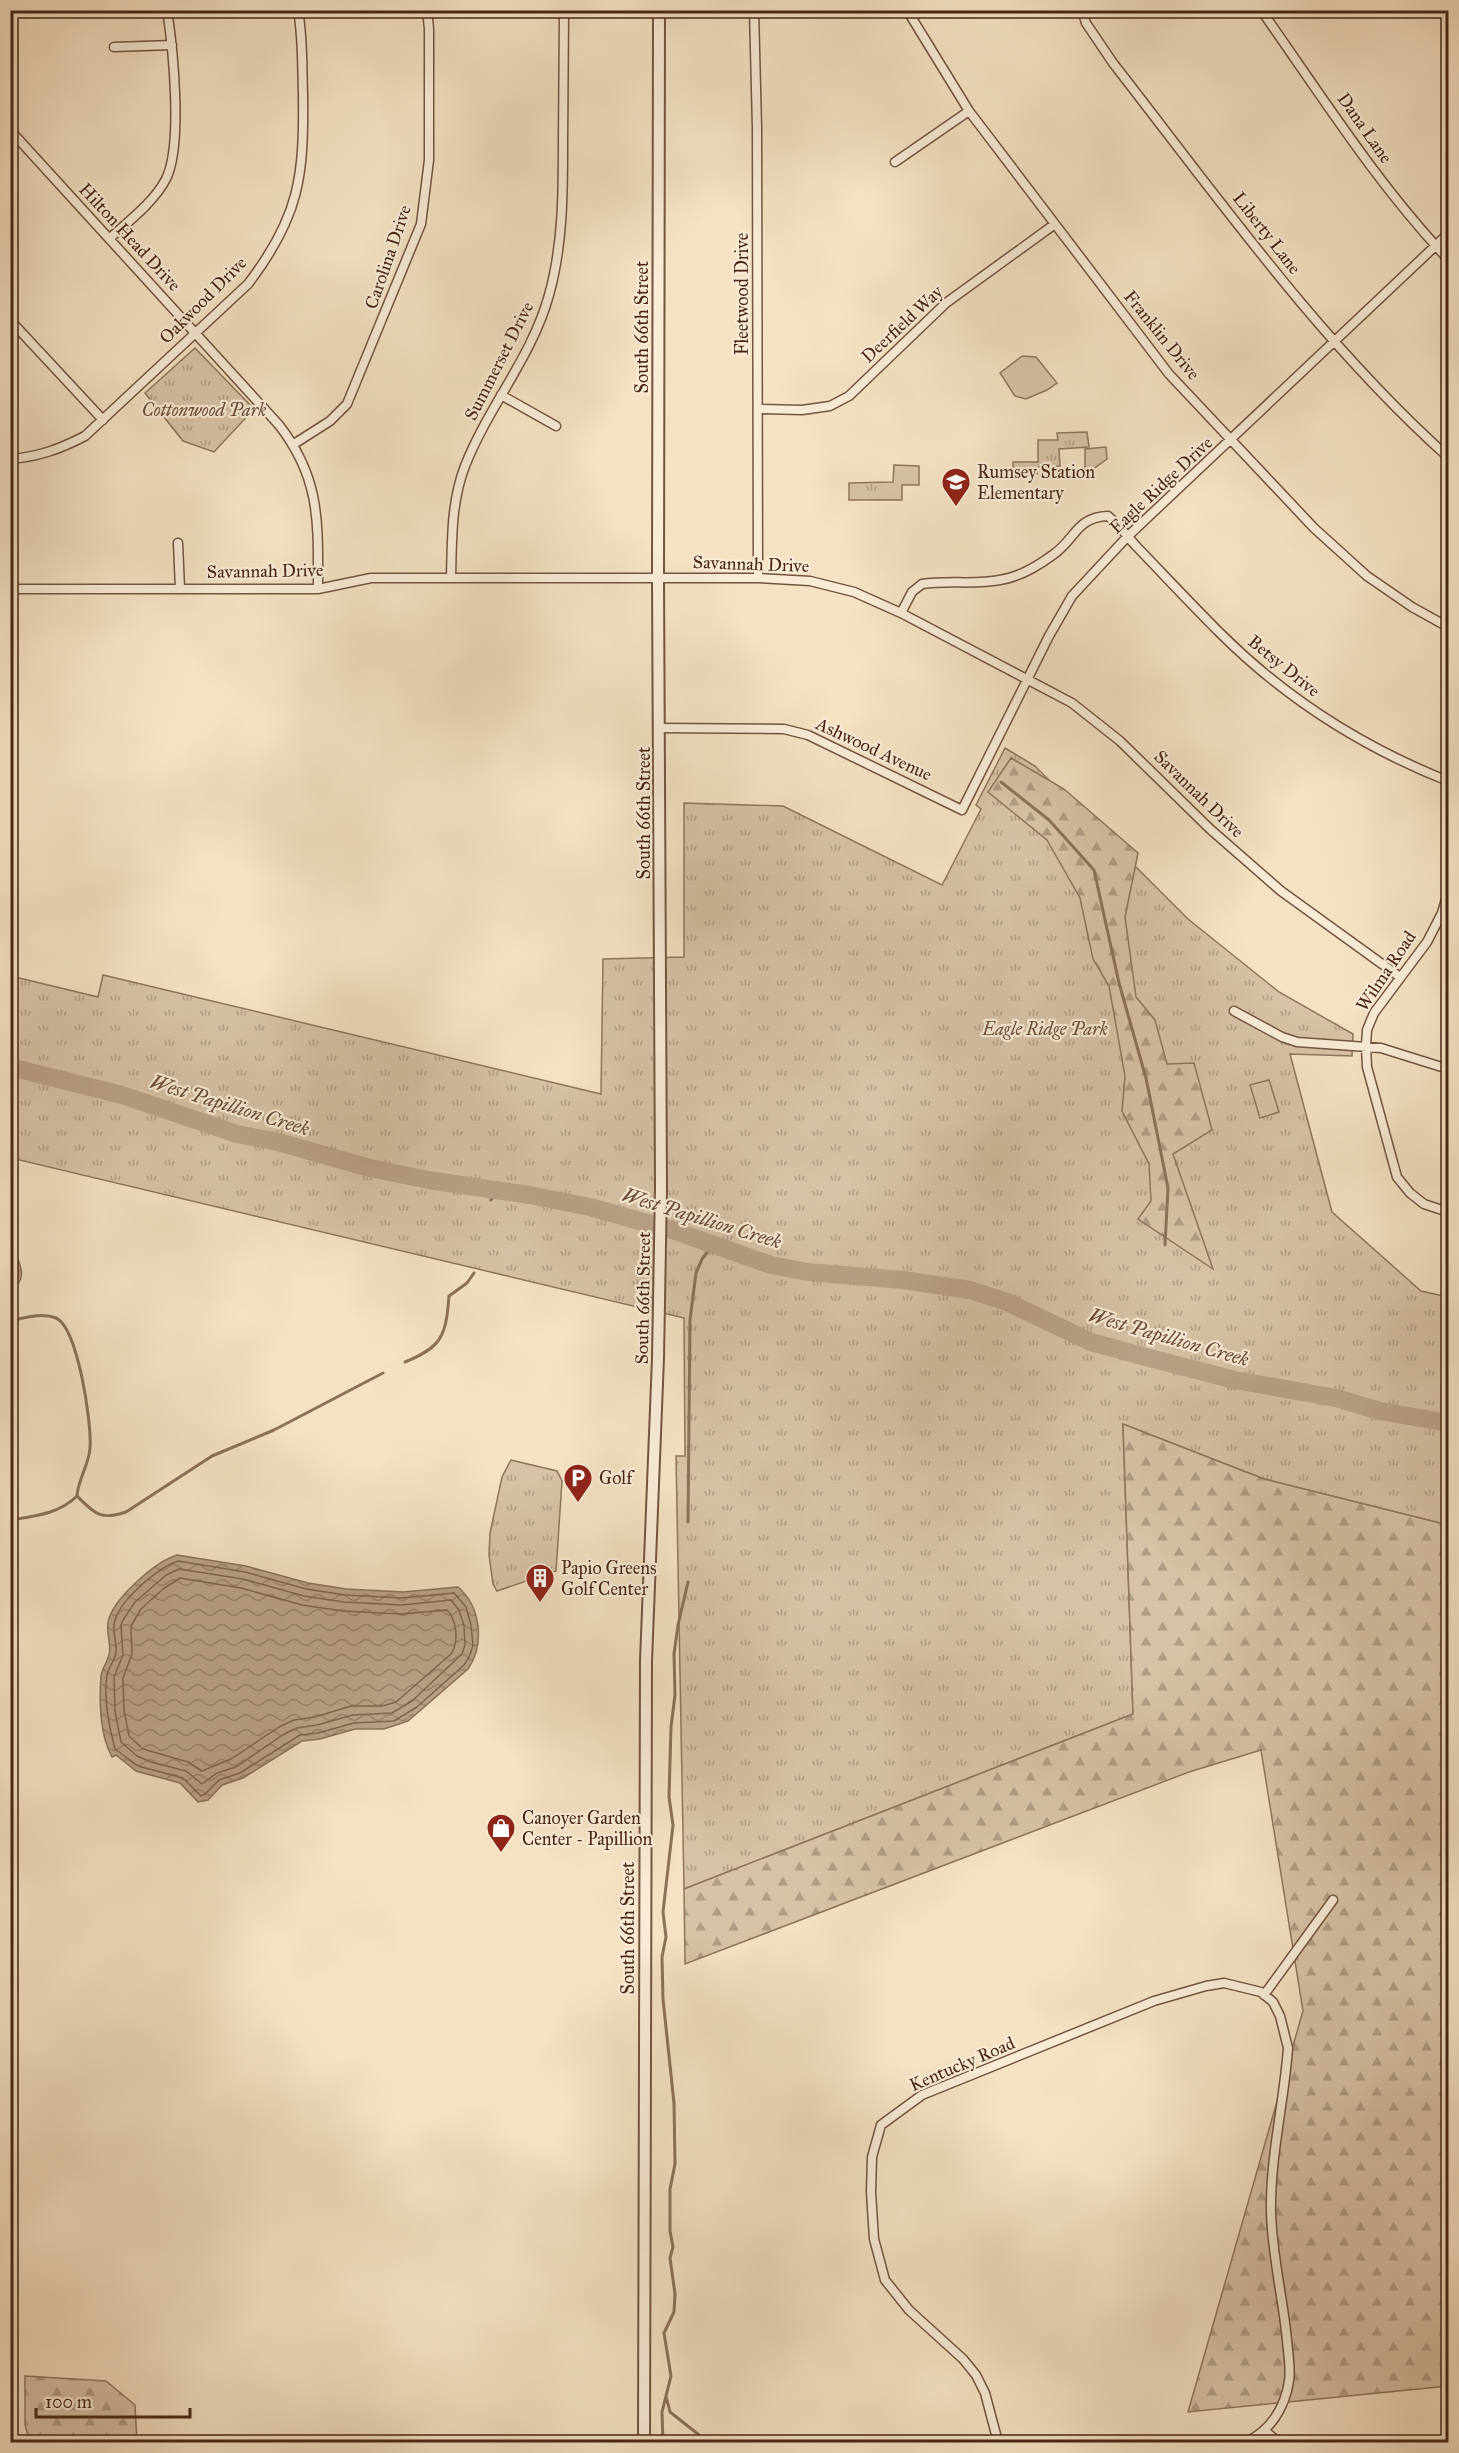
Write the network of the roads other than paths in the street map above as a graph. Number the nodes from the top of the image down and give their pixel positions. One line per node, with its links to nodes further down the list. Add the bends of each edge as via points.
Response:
1 (167, 10): 10 (street)
2 (298, 10): 21 (street, Oakwood Drive, via 303,133 296,198 268,258 248,284)
3 (427, 10): 28 (street, Carolina Drive, via 429,160 421,224 348,404 330,422)
4 (564, 10): 23 (street, Summerset Drive, via 563,178 558,259 539,324)
5 (659, 10): 34 (street, South 66th Street)
6 (754, 10): 24 (street, Fleetwood Drive)
7 (907, 10): 12 (street, Franklin Drive)
8 (1082, 10): 22 (street, Liberty Lane, via 1086,23 1113,63)
9 (1261, 10): 18 (street, Dana Lane, via 1369,164)
10 (172, 45): 11 (street); 17 (street, via 175,145 171,166 166,180 147,204)
11 (114, 47)
12 (969, 111): 14 (street); 15 (street, Franklin Drive)
13 (10, 130): 17 (street, Hilton Head Drive)
14 (895, 162)
15 (1055, 224): 24 (street, Deerfield Way, via 946,303 849,396 830,406); 27 (street, Franklin Drive, via 1169,374)
16 (1449, 234): 18 (street, Eagle Ridge Drive)
17 (110, 238): 21 (street, Hilton Head Drive)
18 (1436, 246): 19 (street, Dana Lane); 22 (street, Eagle Ridge Drive)
19 (1449, 259)
20 (10, 320): 25 (street)
21 (195, 333): 25 (street, Oakwood Drive); 28 (street, Hilton Head Drive)
22 (1334, 342): 27 (street, Eagle Ridge Drive); 29 (street, Liberty Lane)
23 (501, 395): 26 (street); 33 (street, Summerset Drive, via 465,467 455,510)
24 (759, 409): 35 (street, Fleetwood Drive)
25 (103, 420): 30 (street, Oakwood Drive, via 85,436 62,448 36,457)
26 (556, 426)
27 (1232, 441): 31 (street, Eagle Ridge Drive); 40 (street, Franklin Drive, via 1314,528 1367,576)
28 (294, 444): 38 (street, Hilton Head Drive, via 310,478 314,499)
29 (1449, 458)
30 (10, 459)
31 (1127, 537): 39 (street, Betsy Drive, via 1108,516 1096,517 1086,521 1056,553 1024,573 999,580 922,584 912,592); 41 (street, Eagle Ridge Drive, via 1072,596); 43 (street, Betsy Drive, via 1264,674 1342,730 1381,752)
32 (178, 543): 37 (street)
33 (451, 578): 34 (street, Savannah Drive); 38 (street, Savannah Drive, via 371,578)
34 (658, 578): 35 (street, Savannah Drive); 42 (street, South 66th Street)
35 (758, 578): 39 (street, Savannah Drive, via 810,581 854,592)
36 (10, 589): 37 (street, Savannah Drive)
37 (180, 589): 38 (street, Savannah Drive)
38 (318, 589)
39 (901, 613): 41 (street, Savannah Drive)
40 (1449, 627)
41 (1028, 679): 44 (street, Eagle Ridge Drive); 47 (street, Savannah Drive, via 1095,720 1281,891)
42 (660, 728): 44 (street, Ashwood Avenue, via 784,729 808,735); 55 (street, South 66th Street, via 660,1272 646,1649)
43 (1449, 781)
44 (962, 810)
45 (1449, 892): 46 (street, Wilma Road)
46 (1445, 915): 47 (street, Wilma Road)
47 (1400, 977): 49 (street, Wilma Road, via 1374,1012)
48 (1234, 1011): 49 (street, via 1282,1038 1297,1042)
49 (1366, 1046): 50 (street); 51 (street, Wilma Road, via 1367,1067 1397,1177 1424,1204)
50 (1449, 1069)
51 (1449, 1212)
52 (1333, 1900): 53 (street)
53 (1264, 1995): 54 (street, via 1280,2016 1288,2048 1271,2212 1290,2366 1282,2404 1273,2423); 56 (street, Kentucky Road, via 1224,1983 1154,2001 921,2095 881,2126 872,2157 871,2192 874,2239 885,2280 909,2310 976,2376 986,2393)
54 (1264, 2430): 59 (street); 60 (street)
55 (644, 2442)
56 (998, 2442)
57 (1013, 2442): 58 (street)
58 (1067, 2442)
59 (1246, 2442)
60 (1278, 2442)

